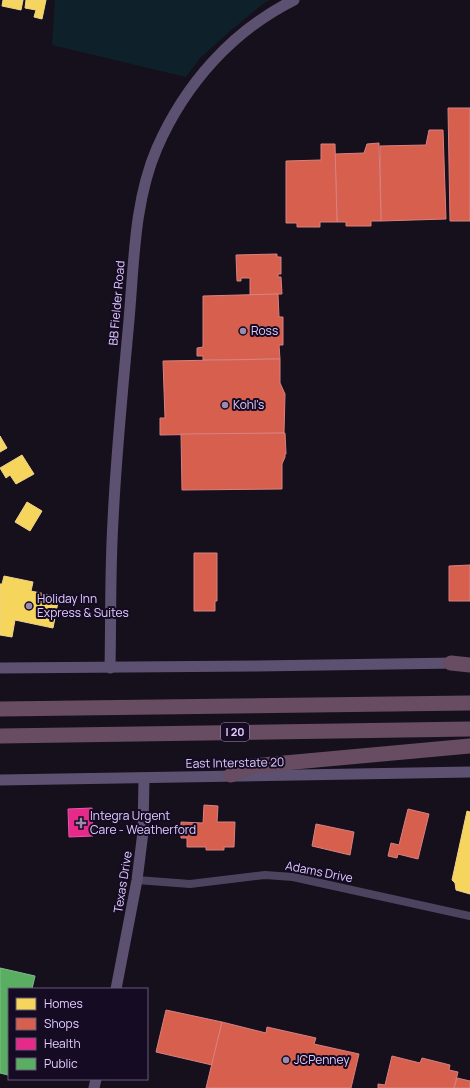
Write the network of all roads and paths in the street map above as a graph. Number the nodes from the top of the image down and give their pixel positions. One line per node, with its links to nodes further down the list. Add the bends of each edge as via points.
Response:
1 (294, 0): 5 (street, BB Fielder Road, via 244,31 197,80 168,124 148,172 137,228 113,520)
2 (451, 663): 3 (highway); 5 (street)
3 (470, 663)
4 (0, 668): 5 (street)
5 (110, 668)
6 (470, 703): 7 (highway, I 20)
7 (0, 708)
8 (470, 729): 9 (highway, I 20)
9 (0, 736)
10 (470, 746): 12 (highway, via 251,766)
11 (470, 772): 12 (street, East Interstate 20)
12 (231, 775): 13 (street, East Interstate 20)
13 (144, 778): 14 (street, East Interstate 20); 15 (street, Texas Drive, via 143,832)
14 (0, 780)
15 (137, 880): 16 (street, Adams Drive, via 190,884 265,875 293,877); 17 (street, Texas Drive)
16 (470, 916)
17 (116, 988)

